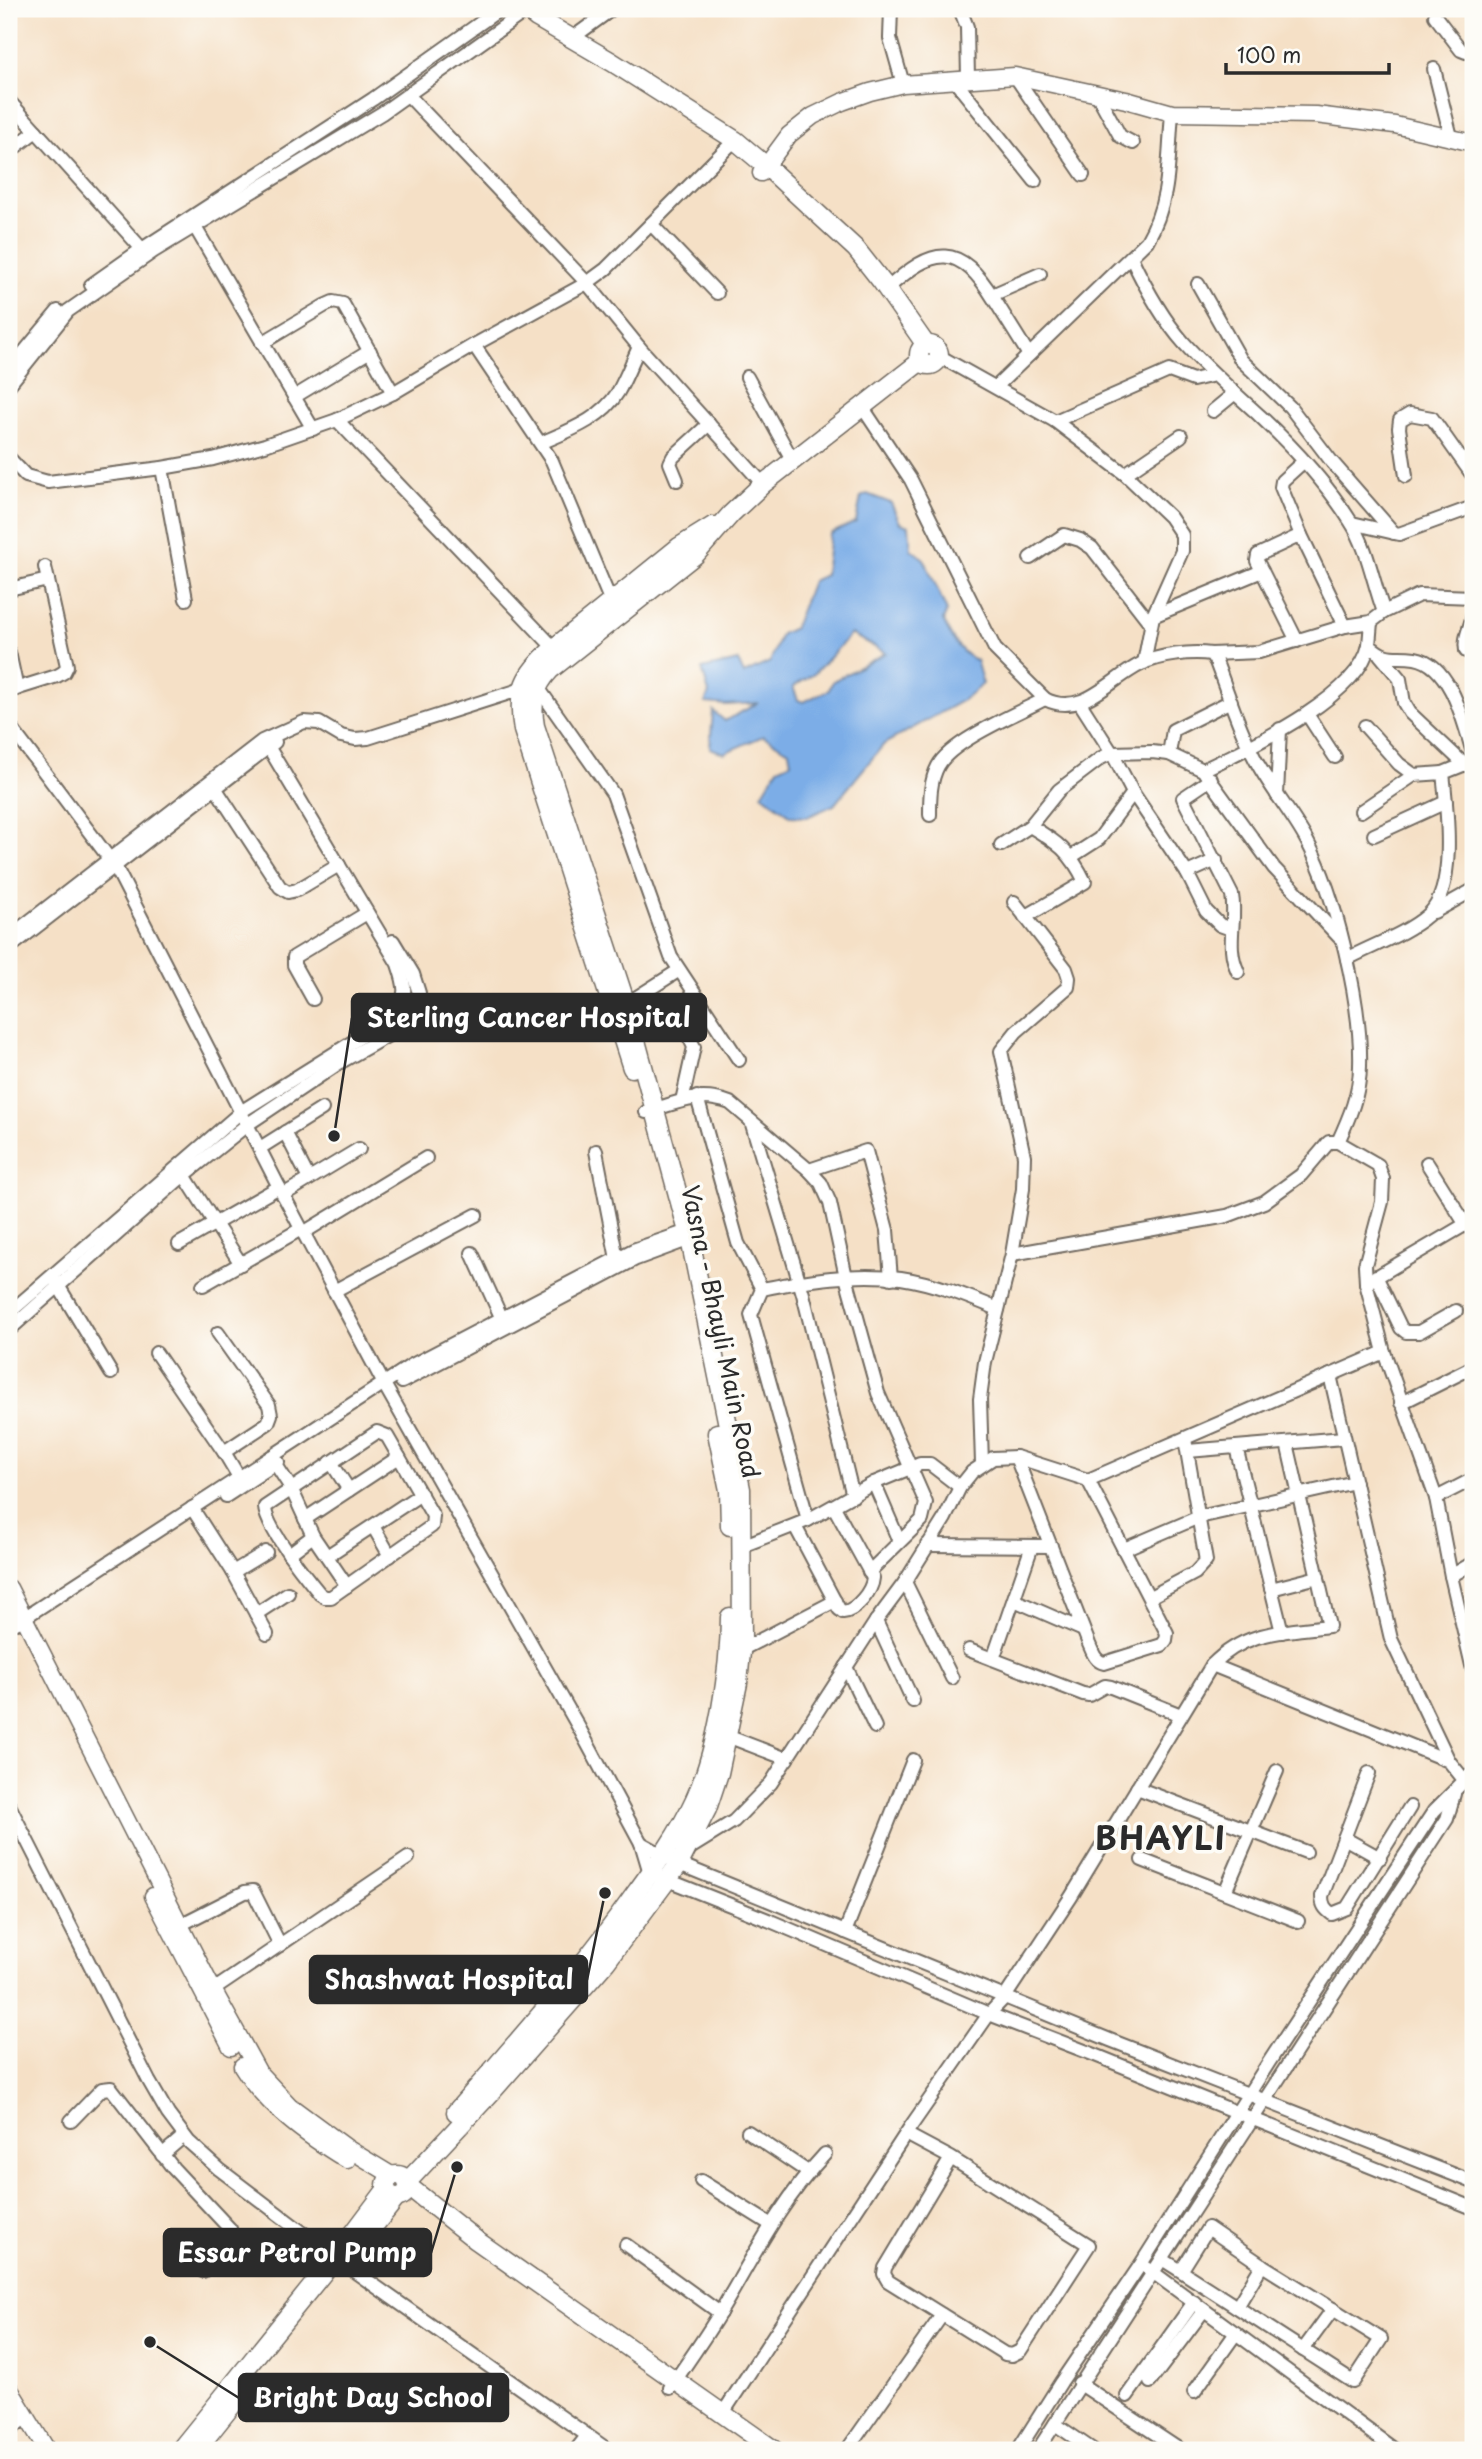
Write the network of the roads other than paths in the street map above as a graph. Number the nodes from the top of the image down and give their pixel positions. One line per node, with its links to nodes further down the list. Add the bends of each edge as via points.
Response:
1 (500, 9): 28 (street)
2 (612, 9): 7 (street)
3 (891, 9): 12 (street, via 890,38)
4 (960, 9): 11 (street, via 967,27)
5 (522, 11): 7 (main road); 14 (street); 21 (main road, via 573,53)
6 (1435, 16): 8 (street, via 1461,50)
7 (571, 39): 21 (main road)
8 (1473, 52)
9 (1434, 69): 18 (street)
10 (1015, 76): 11 (street); 13 (street); 24 (street)
11 (961, 79): 12 (street); 25 (street)
12 (903, 84): 23 (street, via 870,92 813,116 789,135)
13 (1097, 94): 16 (street); 19 (street, via 1120,136)
14 (408, 95): 27 (street); 31 (street)
15 (9, 101): 17 (street)
16 (1180, 113): 18 (street, via 1316,115); 29 (street, via 1158,222)
17 (36, 131): 22 (street); 28 (street)
18 (1451, 138): 20 (street)
19 (1133, 143)
20 (1473, 143)
21 (731, 144): 23 (main road); 26 (street)
22 (9, 152)
23 (763, 170): 33 (main road, via 856,249)
24 (1083, 175)
25 (1035, 181)
26 (651, 224): 31 (street); 34 (street)
27 (195, 227): 28 (street); 36 (street)
28 (148, 250): 42 (street, via 62,305); 45 (street, via 68,311)
29 (1131, 257): 41 (street); 43 (street, via 1164,316)
30 (1040, 274): 35 (street)
31 (587, 283): 37 (street); 38 (street)
32 (1198, 284): 70 (street, via 1241,360 1290,407)
33 (885, 286): 35 (street, via 918,264 954,257 968,264); 40 (main road)
34 (717, 293)
35 (992, 295): 41 (street)
36 (262, 343): 39 (street, via 333,302 343,304); 49 (street)
37 (474, 345): 47 (street); 57 (street)
38 (639, 347): 54 (street); 57 (street, via 617,394 603,410)
39 (370, 351): 47 (street); 49 (street)
40 (929, 354): 46 (street); 50 (main road, Vasna - Bhayli Main Road)
41 (1029, 355): 46 (street)
42 (9, 370)
43 (1215, 375): 48 (street); 53 (street, via 1193,380 1169,371)
44 (747, 377): 59 (street)
45 (9, 385)
46 (997, 386): 53 (street)
47 (393, 393): 52 (street)
48 (1235, 393): 51 (street); 60 (street)
49 (294, 397): 55 (street)
50 (863, 408): 59 (main road, Vasna - Bhayli Main Road); 93 (street, via 911,480 995,649)
51 (1213, 411)
52 (337, 421): 55 (street); 85 (street)
53 (1055, 421): 62 (street)
54 (709, 424): 65 (street, via 673,457 670,463); 66 (street)
55 (313, 429): 61 (street, via 213,459)
56 (1181, 436): 62 (street)
57 (541, 443): 77 (street)
58 (9, 458): 61 (street, via 26,476 48,482)
59 (793, 461): 66 (main road, Vasna - Bhayli Main Road)
60 (1304, 461): 69 (street); 71 (street, via 1281,487)
61 (162, 468): 76 (street)
62 (1125, 474): 80 (street, via 1170,517 1182,535 1179,561)
63 (1406, 476): 64 (street, via 1399,428 1400,420 1410,414 1432,418)
64 (1473, 476)
65 (677, 480)
66 (763, 484): 68 (main road, Vasna - Bhayli Main Road)
67 (1473, 507): 70 (street)
68 (731, 514): 77 (main road, Vasna - Bhayli Main Road, via 679,547); 91 (main road, Vasna - Bhayli Main Road, via 695,555)
69 (1352, 523): 70 (street); 78 (street)
70 (1394, 533)
71 (1301, 535): 73 (street, via 1258,555); 82 (street)
72 (1030, 558): 80 (street, via 1064,535 1080,540)
73 (1262, 571): 80 (street); 83 (street)
74 (9, 589): 92 (street, via 47,574 67,666 57,676)
75 (1473, 597): 78 (street, via 1419,594)
76 (186, 599)
77 (611, 602): 85 (main road, Vasna - Bhayli Main Road)
78 (1384, 612): 81 (street)
79 (1473, 612): 86 (street)
80 (1152, 620): 90 (street)
81 (1371, 622): 82 (street); 84 (street)
82 (1345, 626): 83 (street)
83 (1297, 641): 88 (street, via 1259,652)
84 (1369, 645): 89 (street); 96 (street, via 1357,673)
85 (554, 648): 91 (main road, Vasna - Bhayli Main Road, via 536,664)
86 (1466, 651)
87 (9, 652): 92 (street)
88 (1211, 654): 90 (street); 94 (street)
89 (1380, 655): 104 (street, via 1426,660 1436,668 1459,707); 107 (street, via 1400,679 1410,713)
90 (1144, 663): 95 (street)
91 (529, 687): 99 (street, via 368,738 341,736 319,723 304,722); 136 (street, via 613,794); 140 (main road, Vasna - Bhayli Main Road, via 535,726); 145 (main road, Vasna - Bhayli Main Road, via 519,709 523,730)
92 (13, 690)
93 (1045, 699): 95 (street, via 1055,704); 116 (street, via 945,756 931,782)
94 (1231, 701): 101 (street); 105 (street, via 1173,730)
95 (1080, 703): 103 (street)
96 (1307, 714): 100 (street); 106 (street)
97 (9, 724): 123 (street)
98 (1365, 726): 110 (street)
99 (288, 729): 102 (street); 123 (street, via 262,741)
100 (1280, 729): 101 (street); 113 (street)
101 (1249, 747): 109 (street); 113 (street)
102 (269, 748): 111 (street); 119 (street)
103 (1112, 753): 105 (street); 112 (street); 117 (street, via 1059,790)
104 (1473, 753)
105 (1169, 754): 109 (street)
106 (1335, 757)
107 (1469, 763): 108 (street)
108 (1443, 773): 110 (street); 114 (street)
109 (1207, 774): 122 (street, via 1184,798); 133 (street, via 1274,868)
110 (1414, 775): 115 (street)
111 (216, 789): 123 (street); 124 (street, via 280,887 288,892)
112 (1133, 793): 121 (street, via 1099,839); 125 (street)
113 (1277, 796): 133 (street, via 1312,850)
114 (1446, 802): 118 (street); 129 (street, via 1443,894)
115 (1361, 811)
116 (930, 815)
117 (1030, 826): 120 (street); 121 (street)
118 (1374, 835)
119 (326, 843): 124 (street); 148 (street, via 413,974 419,993 417,1007 394,1032)
120 (1001, 845)
121 (1071, 857): 130 (street, via 1085,882)
122 (1216, 860): 125 (street); 131 (street, via 1234,907)
123 (112, 861): 132 (street); 134 (street); 146 (street)
124 (339, 865): 128 (street)
125 (1187, 873): 131 (street, via 1206,911)
126 (1473, 890): 129 (street)
127 (1014, 902): 130 (street)
128 (368, 913): 138 (street, via 294,957); 146 (street, via 404,979 406,994 401,1006 394,1016)
129 (1427, 915): 135 (street)
130 (1025, 918): 167 (street, via 1069,978 1068,987 1016,1032 1001,1052 1024,1156)
131 (1231, 929): 137 (street, via 1231,958)
132 (9, 937)
133 (1342, 940): 135 (street)
134 (9, 948)
135 (1347, 958): 150 (street, via 1360,1068)
136 (678, 971): 140 (street); 141 (street)
137 (1238, 972)
138 (313, 999)
139 (672, 1002): 143 (street, via 694,1047)
140 (626, 1004): 145 (main road, Vasna - Bhayli Main Road)
141 (739, 1060)
142 (697, 1097): 143 (street); 147 (street, via 730,1103); 176 (street, via 738,1243)
143 (682, 1101): 145 (street)
144 (323, 1109): 149 (street)
145 (651, 1110): 164 (main road, Vasna - Bhayli Main Road)
146 (242, 1111): 148 (street); 173 (street)
147 (750, 1119): 156 (street); 174 (street)
148 (248, 1124): 151 (street); 157 (street)
149 (285, 1132): 151 (street); 158 (street)
150 (1343, 1145): 167 (street, via 1324,1145 1301,1175 1264,1202 1227,1216); 172 (street, via 1378,1165 1383,1178 1382,1202 1365,1265)
151 (260, 1148): 159 (street)
152 (359, 1149): 158 (street)
153 (596, 1151): 168 (street)
154 (426, 1158): 163 (street)
155 (1427, 1163): 161 (street)
156 (809, 1170): 170 (street, via 830,1203); 171 (street, via 866,1151 887,1230)
157 (184, 1175): 162 (street); 173 (street)
158 (309, 1179): 159 (street)
159 (281, 1191): 162 (street); 163 (street)
160 (476, 1214): 177 (street)
161 (1469, 1223): 172 (street)
162 (215, 1224): 165 (street); 169 (street)
163 (302, 1231): 169 (street); 177 (street)
164 (684, 1237): 168 (street, via 633,1250); 189 (street); 225 (main road, Vasna - Bhayli Main Road, via 741,1489); 277 (main road, Vasna - Bhayli Main Road, via 729,1490 730,1640 719,1717 704,1773 679,1831)
165 (179, 1244)
166 (471, 1252): 181 (street)
167 (1012, 1254): 178 (street)
168 (617, 1259): 181 (street)
169 (241, 1264): 175 (street)
170 (845, 1277): 171 (street); 174 (street); 201 (street, via 878,1393)
171 (891, 1278): 178 (street, via 955,1292)
172 (1371, 1280): 179 (street, via 1406,1332 1419,1332); 184 (street)
173 (55, 1282): 180 (street); 182 (street); 187 (street)
174 (799, 1282): 176 (street); 212 (street)
175 (203, 1285)
176 (762, 1289): 219 (street, via 751,1315)
177 (334, 1292): 189 (street)
178 (998, 1309): 200 (street, via 980,1399)
179 (1456, 1311)
180 (9, 1312)
181 (502, 1319): 189 (street, via 412,1365)
182 (9, 1330)
183 (218, 1333): 195 (street, via 269,1405 271,1415 268,1423)
184 (1384, 1352): 188 (street); 190 (street)
185 (156, 1353): 195 (street)
186 (1473, 1367): 190 (street)
187 (111, 1373)
188 (1330, 1375): 191 (street); 193 (street)
189 (386, 1388): 198 (street); 275 (street)
190 (1401, 1403): 213 (street)
191 (1344, 1438): 192 (street); 205 (street)
192 (1287, 1443): 194 (street); 210 (street)
193 (1186, 1445): 194 (street); 203 (street); 217 (street)
194 (1236, 1447): 214 (street)
195 (223, 1452): 204 (street)
196 (400, 1457): 199 (street, via 387,1436 377,1432); 209 (street); 211 (street)
197 (1016, 1457): 200 (street, via 993,1458); 203 (street); 227 (street)
198 (273, 1460): 204 (street); 208 (street)
199 (331, 1462): 208 (street); 209 (street)
200 (982, 1464): 207 (street)
201 (911, 1466): 206 (street); 207 (street, via 930,1464); 223 (street, via 926,1512)
202 (1473, 1479): 213 (street)
203 (1088, 1480): 228 (street)
204 (241, 1481): 216 (street)
205 (1354, 1482): 210 (street); 265 (street, via 1391,1639)
206 (874, 1483): 212 (street); 223 (street)
207 (960, 1488): 224 (street)
208 (291, 1489): 218 (street); 230 (street, via 265,1510)
209 (349, 1490): 218 (street)
210 (1299, 1493): 214 (street); 237 (street)
211 (421, 1494): 220 (street); 232 (street, via 433,1516 432,1527)
212 (853, 1496): 215 (street)
213 (1436, 1498): 236 (street)
214 (1250, 1505): 217 (street); 241 (street)
215 (834, 1507): 219 (street); 234 (street)
216 (195, 1511): 235 (street); 247 (street)
217 (1199, 1517): 228 (street); 243 (street, via 1206,1561)
218 (305, 1519): 222 (street)
219 (808, 1520): 221 (street)
220 (373, 1526): 231 (street); 232 (street)
221 (795, 1526): 225 (street); 245 (street)
222 (313, 1536): 230 (street); 231 (street)
223 (899, 1541): 234 (street)
224 (927, 1545): 226 (street); 238 (street)
225 (742, 1546): 252 (main road, Vasna - Bhayli Main Road)
226 (1032, 1546): 227 (street); 244 (street)
227 (1051, 1546): 249 (street)
228 (1124, 1549): 243 (street)
229 (266, 1552): 235 (street)
230 (289, 1554): 239 (street, via 325,1597)
231 (327, 1556): 239 (street)
232 (390, 1556): 239 (street)
233 (1473, 1563): 236 (street)
234 (869, 1572): 245 (street, via 872,1586 852,1611 843,1612)
235 (233, 1573): 246 (street)
236 (1451, 1576): 257 (street)
237 (1318, 1577): 241 (street); 250 (street, via 1329,1626)
238 (905, 1583): 248 (street); 258 (street)
239 (347, 1586)
240 (9, 1588): 247 (street)
241 (1271, 1589): 250 (street)
242 (288, 1593): 246 (street)
243 (1150, 1597): 249 (street, via 1167,1633 1162,1645 1104,1663 1099,1662)
244 (1013, 1600): 249 (street); 254 (street)
245 (835, 1601): 252 (street)
246 (256, 1614): 251 (street)
247 (19, 1621): 288 (street); 291 (street)
248 (876, 1621): 256 (street); 259 (street)
249 (1083, 1630)
250 (1282, 1632): 255 (street, via 1243,1641)
251 (267, 1634)
252 (741, 1650): 262 (main road, Vasna - Bhayli Main Road)
253 (969, 1650): 254 (street)
254 (993, 1659): 260 (street, via 1083,1694 1111,1687)
255 (1212, 1665): 260 (street); 265 (street)
256 (846, 1667): 261 (street); 263 (street)
257 (1473, 1670)
258 (953, 1678)
259 (913, 1701)
260 (1181, 1715): 269 (street)
261 (875, 1727)
262 (727, 1736): 263 (street); 278 (main road, Vasna - Bhayli Main Road, via 707,1809)
263 (788, 1759): 278 (street, via 744,1812)
264 (913, 1760): 289 (street)
265 (1449, 1760): 268 (street)
266 (1277, 1771): 273 (street)
267 (1369, 1773): 274 (street)
268 (1471, 1777): 270 (street)
269 (1137, 1788): 273 (street); 292 (street)
270 (1454, 1793): 284 (street, via 1434,1811); 286 (street, via 1447,1819)
271 (9, 1805): 301 (street, via 149,2081)
272 (1410, 1807): 280 (street)
273 (1250, 1832): 276 (street); 285 (street)
274 (1344, 1838): 280 (street); 282 (street, via 1322,1903 1332,1914 1347,1908)
275 (641, 1843): 277 (street); 283 (street)
276 (1306, 1852)
277 (662, 1857): 278 (street); 283 (main road, Vasna - Bhayli Main Road)
278 (683, 1857): 283 (main road, Vasna - Bhayli Main Road); 289 (street)
279 (408, 1858): 290 (street)
280 (1380, 1858): 282 (street)
281 (1142, 1860): 285 (street)
282 (1369, 1875): 284 (street)
283 (659, 1877): 293 (street); 308 (main road, Vasna - Bhayli Main Road)
284 (1384, 1886): 286 (street); 294 (street)
285 (1225, 1892): 287 (street)
286 (1398, 1895): 295 (street)
287 (1298, 1922)
288 (180, 1925): 290 (street, via 253,1891); 291 (street)
289 (845, 1932): 292 (street)
290 (280, 1945): 291 (street)
291 (209, 1994): 308 (street, via 234,2052 267,2100 341,2157)
292 (1005, 1997): 293 (street); 294 (street)
293 (989, 2014): 296 (street); 300 (street)
294 (1250, 2093): 295 (street); 296 (street)
295 (1266, 2099): 297 (street); 307 (street)
296 (1237, 2112): 297 (street); 314 (street)
297 (1253, 2118): 309 (street); 312 (street)
298 (71, 2121): 303 (street, via 102,2089 111,2088)
299 (748, 2132): 305 (street)
300 (906, 2134): 304 (street); 333 (street)
301 (184, 2136): 303 (street); 313 (street, via 219,2169)
302 (825, 2154): 305 (street)
303 (162, 2155): 317 (street, via 230,2229)
304 (951, 2158): 323 (street, via 884,2274); 323 (street, via 1089,2245 1020,2351 1012,2355)
305 (808, 2172): 310 (street)
306 (701, 2181): 310 (street)
307 (1473, 2182)
308 (398, 2186): 313 (main road, Vasna - Bhayli Main Road); 328 (main road)
309 (1473, 2208)
310 (770, 2224): 322 (street)
311 (626, 2245): 322 (street)
312 (1162, 2259): 316 (street); 318 (street)
313 (339, 2261): 336 (street); 340 (main road, Vasna - Bhayli Main Road); 341 (main road, Vasna - Bhayli Main Road)
314 (1141, 2264): 318 (street); 347 (street)
315 (1262, 2265): 316 (street, via 1208,2228); 320 (street); 321 (street)
316 (1181, 2271): 320 (street)
317 (203, 2272)
318 (1154, 2273): 319 (street); 327 (street)
319 (1199, 2306): 324 (street); 326 (street); 331 (street)
320 (1237, 2307): 325 (street)
321 (1333, 2309): 325 (street); 325 (street, via 1381,2339 1353,2382)
322 (720, 2313): 328 (street)
323 (942, 2315): 346 (street)
324 (1236, 2333): 330 (street); 350 (street)
325 (1303, 2350)
326 (1150, 2382)
327 (1079, 2383): 335 (street); 349 (street)
328 (673, 2384): 333 (main road); 344 (main road)
329 (9, 2388): 334 (street)
330 (1194, 2392)
331 (1126, 2396)
332 (9, 2407): 334 (street)
333 (723, 2413): 345 (main road)
334 (18, 2423): 338 (street); 339 (street)
335 (1055, 2424): 337 (street); 348 (street)
336 (587, 2436): 342 (street); 343 (street)
337 (1041, 2449)
338 (37, 2450)
339 (47, 2450)
340 (180, 2450)
341 (196, 2450)
342 (576, 2450)
343 (608, 2450)
344 (756, 2450)
345 (774, 2450)
346 (846, 2450)
347 (1018, 2450)
348 (1093, 2450)
349 (1181, 2450)
350 (1395, 2450)

